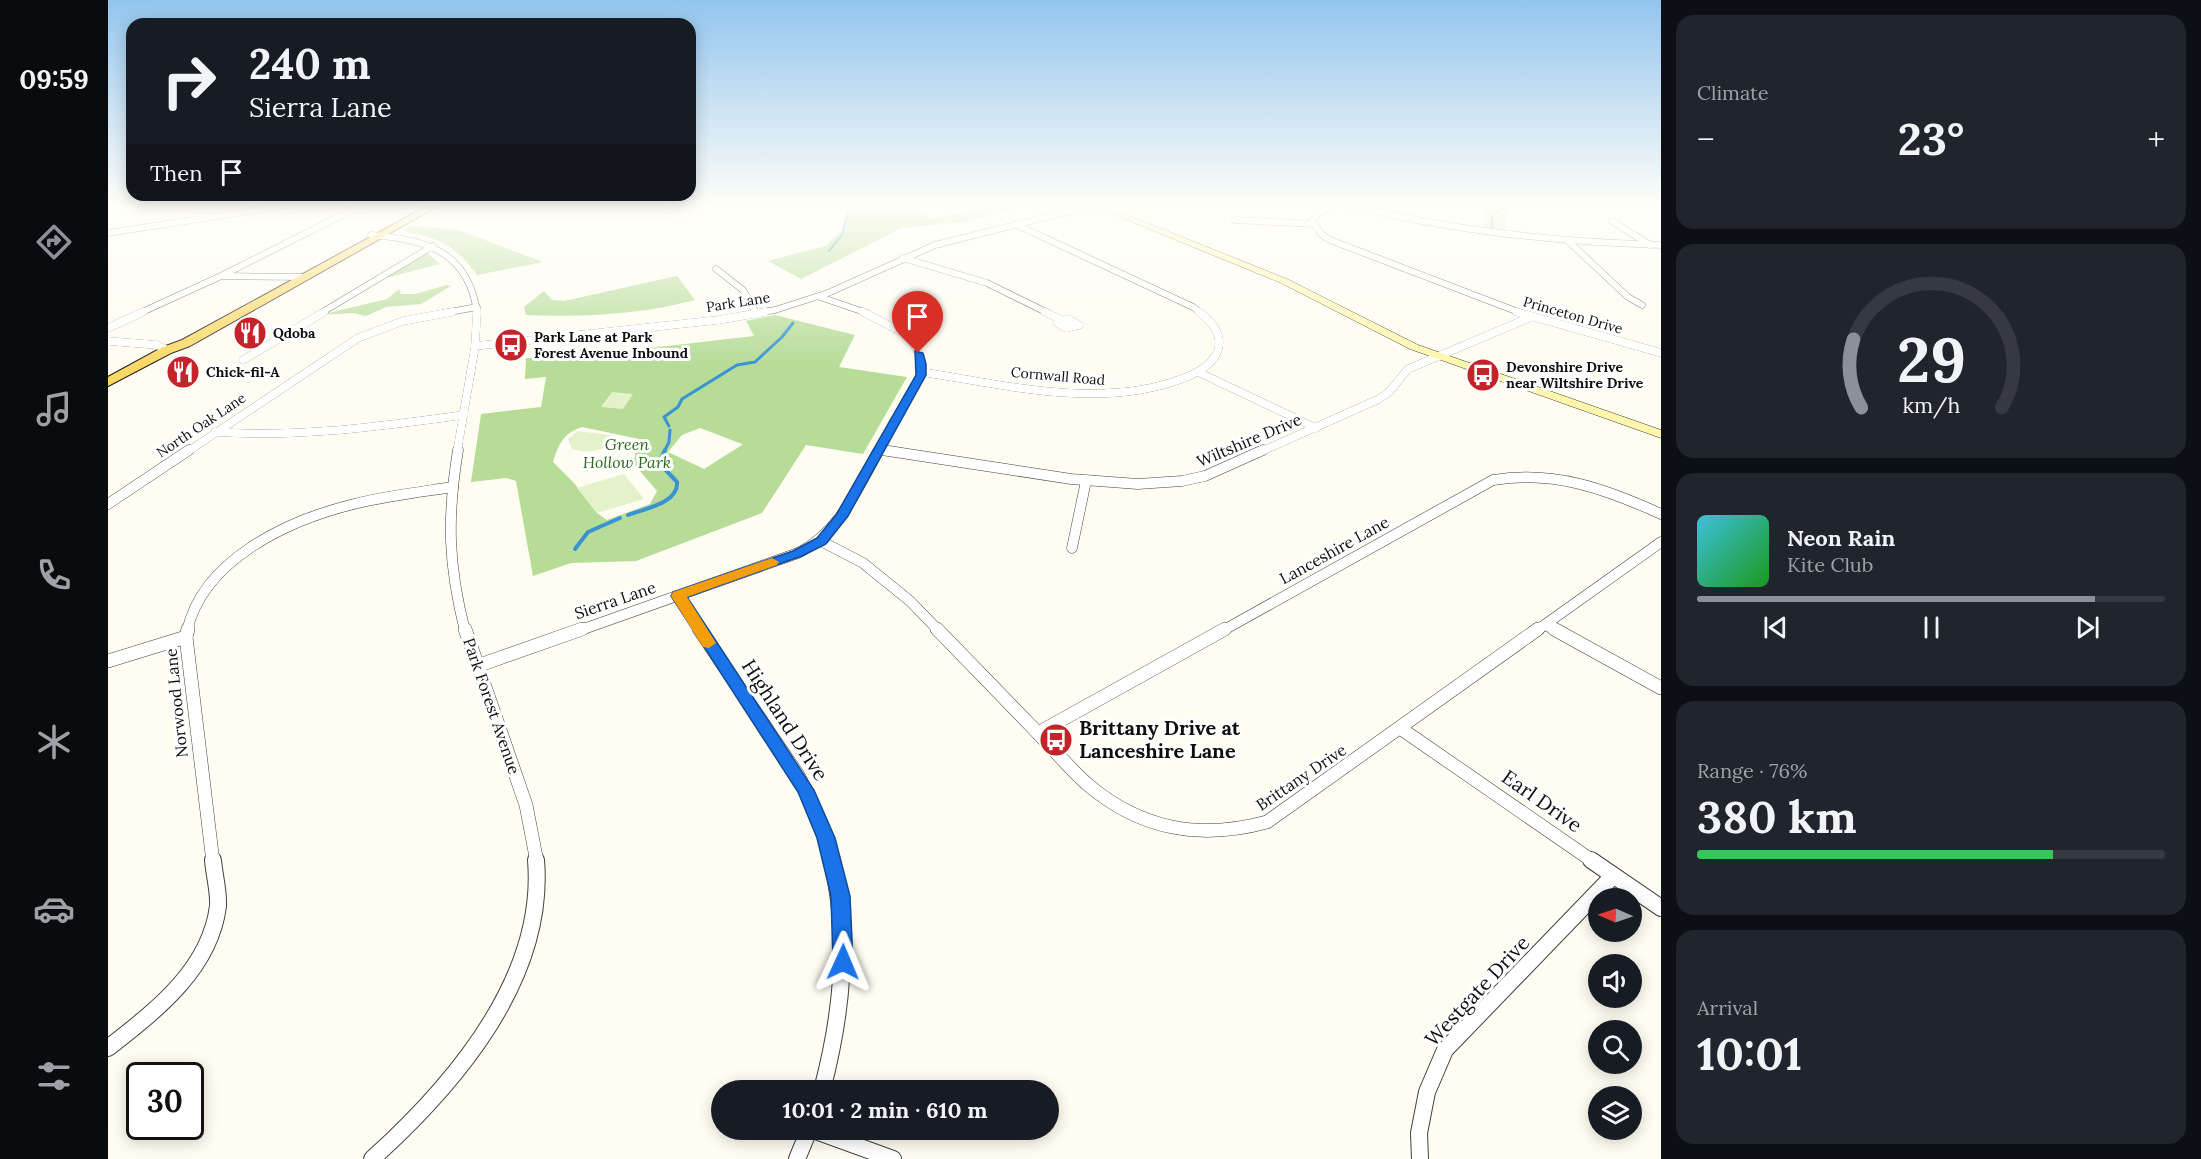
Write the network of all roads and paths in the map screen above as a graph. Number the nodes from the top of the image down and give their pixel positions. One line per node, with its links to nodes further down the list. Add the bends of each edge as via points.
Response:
1 (255, 259): 12 (street)
2 (332, 259): 13 (main road)
3 (411, 259): 26 (street)
4 (448, 259): 16 (street, Park Forest Avenue, via 470,285)
5 (901, 259): 14 (street, Park Lane)
6 (907, 259): 19 (street, via 987,283)
7 (1092, 259): 28 (street, Cornwall Road, via 1178,298 1203,314 1215,329 1219,347 1213,359)
8 (1230, 259): 25 (street)
9 (1380, 259): 18 (street, Princeton Drive)
10 (1587, 259): 15 (street, via 1628,297)
11 (716, 269): 17 (street, via 742,290)
12 (221, 276): 13 (street); 20 (street)
13 (298, 278): 23 (main road, via 186,343)
14 (820, 297): 17 (street, Park Lane); 27 (street, via 900,330 918,353)
15 (1642, 304)
16 (477, 307): 22 (street, Park Forest Avenue); 32 (street, North Oak Lane, via 403,321 358,338)
17 (756, 314): 22 (street, Park Lane)
18 (1532, 317): 24 (street, Princeton Drive); 25 (street, Wiltshire Drive)
19 (1062, 320)
20 (108, 328)
21 (108, 343): 23 (street)
22 (475, 346): 30 (street, Park Forest Avenue)
23 (167, 350): 29 (main road)
24 (1661, 353)
25 (1440, 356): 31 (street, Wiltshire Drive, via 1408,369 1379,399); 33 (street)
26 (243, 360)
27 (922, 372): 28 (street, Cornwall Road, via 1056,390 1103,392 1161,386); 34 (street, Sierra Lane)
28 (1198, 372): 31 (street)
29 (108, 382)
30 (464, 415): 32 (street, via 305,434); 36 (street, Park Forest Avenue)
31 (1316, 428): 35 (street, Wiltshire Drive, via 1187,481 1147,486)
32 (215, 432): 37 (street, North Oak Lane)
33 (1661, 434)
34 (880, 450): 35 (street, Wiltshire Drive); 39 (street, Sierra Lane, via 842,516)
35 (1086, 481): 41 (street)
36 (453, 487): 44 (street, Norwood Lane, via 352,504 267,539 203,591 191,611); 46 (street, Park Forest Avenue, via 451,563 464,628)
37 (108, 504)
38 (1661, 514): 49 (street, Lanceshire Lane, via 1622,496 1568,480 1525,476 1493,480)
39 (821, 541): 42 (street, Sierra Lane, via 798,554); 49 (street, Brittany Drive, via 863,563 910,601)
40 (1661, 542): 43 (street, Brittany Drive)
41 (1072, 548)
42 (678, 596): 46 (street, Sierra Lane); 53 (street, Highland Drive, via 806,790 826,838 841,896 844,938 838,1018)
43 (1546, 625): 47 (street); 48 (street, Brittany Drive)
44 (186, 637): 45 (street); 52 (street, Norwood Lane, via 218,904 215,924 203,955 179,988)
45 (108, 661)
46 (477, 666): 56 (street, Park Forest Avenue, via 529,810 538,854 533,919 517,969 491,1021 434,1098)
47 (1661, 688)
48 (1400, 728): 49 (street, Brittany Drive, via 1267,822 1223,832 1176,830 1131,813 1087,784); 50 (street, Earl Drive)
49 (1038, 733)
50 (1613, 876): 51 (street, Earl Drive); 59 (street, Westgate Drive, via 1445,1050 1427,1092 1419,1133)
51 (1661, 908)
52 (108, 1048)
53 (824, 1080)
54 (806, 1140): 57 (street)
55 (839, 1140): 58 (street)
56 (372, 1159)
57 (797, 1159)
58 (893, 1159)
59 (1420, 1159)

